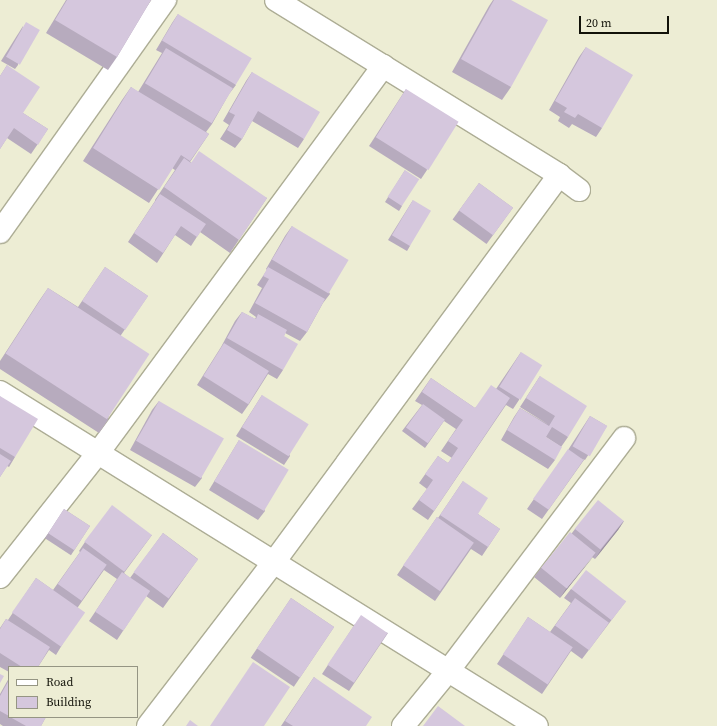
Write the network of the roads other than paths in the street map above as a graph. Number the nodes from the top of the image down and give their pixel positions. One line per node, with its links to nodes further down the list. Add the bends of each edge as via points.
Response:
1 (165, 0): 6 (street)
2 (276, 0): 3 (street)
3 (383, 66): 4 (street); 9 (street)
4 (559, 175): 5 (street); 10 (street)
5 (579, 190)
6 (0, 232)
7 (0, 392): 9 (street)
8 (624, 438): 12 (street)
9 (98, 453): 10 (street); 11 (street)
10 (274, 562): 12 (street); 13 (street)
11 (0, 577)
12 (448, 671): 14 (street); 15 (street)
13 (148, 726)
14 (403, 726)
15 (537, 726)

